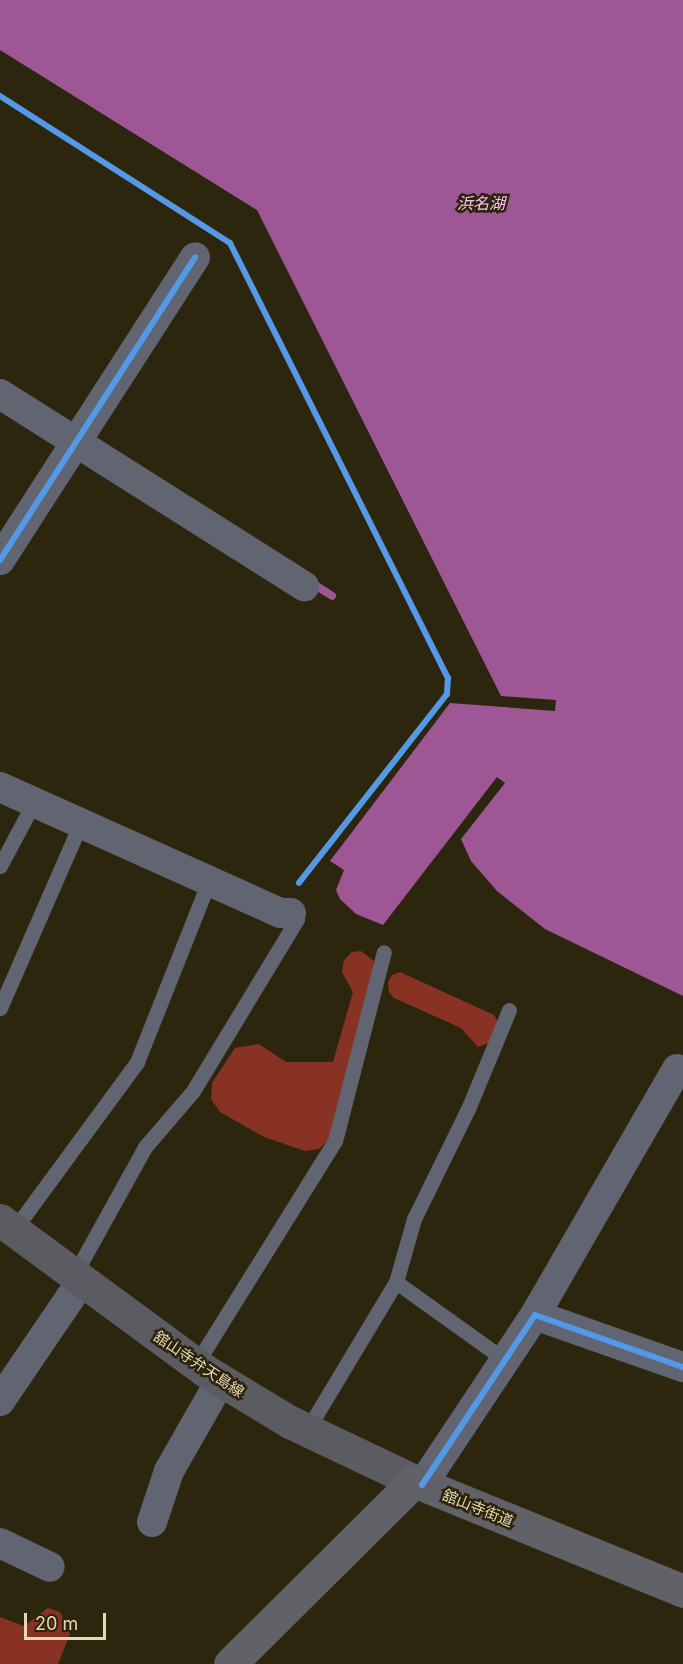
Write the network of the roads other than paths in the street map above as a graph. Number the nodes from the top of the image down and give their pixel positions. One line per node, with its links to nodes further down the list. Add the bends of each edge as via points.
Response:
1 (195, 257): 3 (street)
2 (0, 394): 3 (street)
3 (76, 442): 4 (street); 5 (street)
4 (0, 560)
5 (304, 586)
6 (0, 787): 7 (street)
7 (34, 802): 8 (street); 9 (lane)
8 (81, 823): 10 (street); 13 (lane)
9 (0, 866)
10 (209, 881): 11 (street); 16 (lane, via 137,1062)
11 (294, 916): 17 (lane, via 193,1091 145,1147)
12 (384, 952): 22 (lane, via 335,1141)
13 (0, 1008)
14 (509, 1010): 18 (lane, via 468,1109 414,1219)
15 (677, 1069): 19 (street)
16 (6, 1226): 17 (main road, 舘山寺弁天島線)
17 (77, 1280): 22 (main road, 舘山寺弁天島線); 23 (street)
18 (396, 1282): 20 (lane); 24 (lane)
19 (536, 1315): 20 (street); 21 (street)
20 (505, 1360): 25 (street)
21 (683, 1367)
22 (208, 1372): 24 (main road, 舘山寺弁天島線); 26 (street)
23 (0, 1401)
24 (307, 1430): 25 (main road, 舘山寺弁天島線)
25 (418, 1483): 29 (main road, 舘山寺街道); 30 (main road)
26 (152, 1522)
27 (0, 1543): 28 (street)
28 (50, 1567)
29 (683, 1591)
30 (230, 1664)

